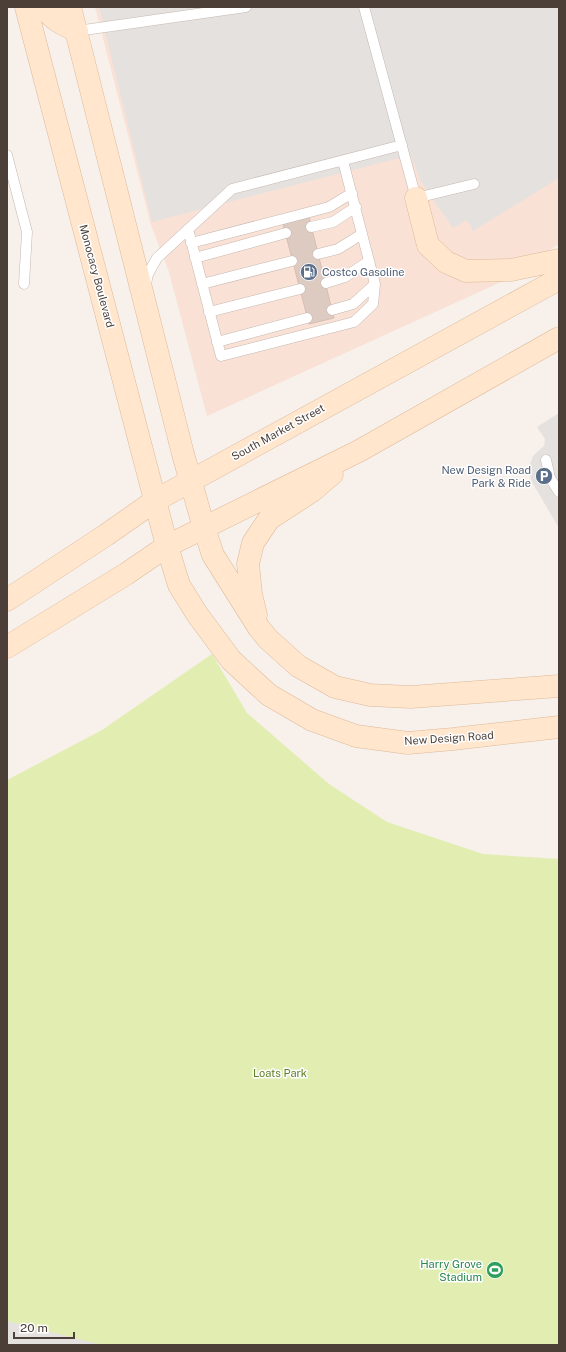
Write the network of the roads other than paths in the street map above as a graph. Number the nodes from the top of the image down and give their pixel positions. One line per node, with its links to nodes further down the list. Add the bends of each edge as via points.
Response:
1 (26, 7): 40 (main road, Monocacy Boulevard)
2 (44, 7): 6 (main road, via 48,14 61,24)
3 (70, 7): 6 (main road)
4 (246, 7): 6 (lane)
5 (364, 7): 7 (lane)
6 (76, 31): 30 (main road)
7 (402, 145): 9 (lane); 12 (lane)
8 (7, 155): 26 (lane, via 27,232)
9 (344, 161): 11 (lane); 15 (lane, via 232,189)
10 (474, 184): 12 (lane)
11 (352, 193): 13 (lane); 18 (lane, via 329,207)
12 (416, 198): 21 (main road, via 428,245 446,262 466,271 511,270)
13 (356, 207): 14 (lane, via 333,222); 17 (lane)
14 (311, 226)
15 (188, 229): 18 (lane); 30 (lane, via 158,258 148,274)
16 (286, 233): 20 (lane)
17 (362, 234): 19 (lane, via 338,249); 23 (lane)
18 (191, 243): 20 (lane)
19 (318, 254)
20 (195, 258): 27 (lane)
21 (559, 260)
22 (292, 261): 27 (lane)
23 (369, 261): 25 (lane, via 345,277); 28 (lane)
24 (559, 279): 38 (main road, South Market Street)
25 (326, 283)
26 (24, 284)
27 (202, 284): 32 (lane)
28 (375, 284): 31 (lane, via 353,304); 35 (lane, via 373,304 354,322 221,356)
29 (300, 289): 32 (lane)
30 (143, 294): 38 (main road)
31 (332, 310)
32 (209, 312): 35 (lane)
33 (307, 318): 35 (lane)
34 (559, 338): 36 (main road)
35 (217, 342)
36 (359, 451): 41 (main road); 44 (main road, via 312,491 269,519 253,543 248,564 251,594)
37 (546, 460): 39 (lane, via 550,478)
38 (190, 480): 40 (main road, South Market Street); 41 (main road)
39 (559, 492)
40 (156, 500): 42 (main road, Monocacy Boulevard); 43 (main road, South Market Street)
41 (204, 528): 42 (main road); 44 (main road, via 213,555)
42 (167, 546): 45 (main road); 47 (main road, New Design Road, via 179,585 231,660 270,695 312,720 356,736 408,743)
43 (7, 600)
44 (259, 628): 46 (main road, via 268,640 298,666 335,687 370,695 411,697)
45 (7, 647)
46 (559, 686)
47 (559, 727)

